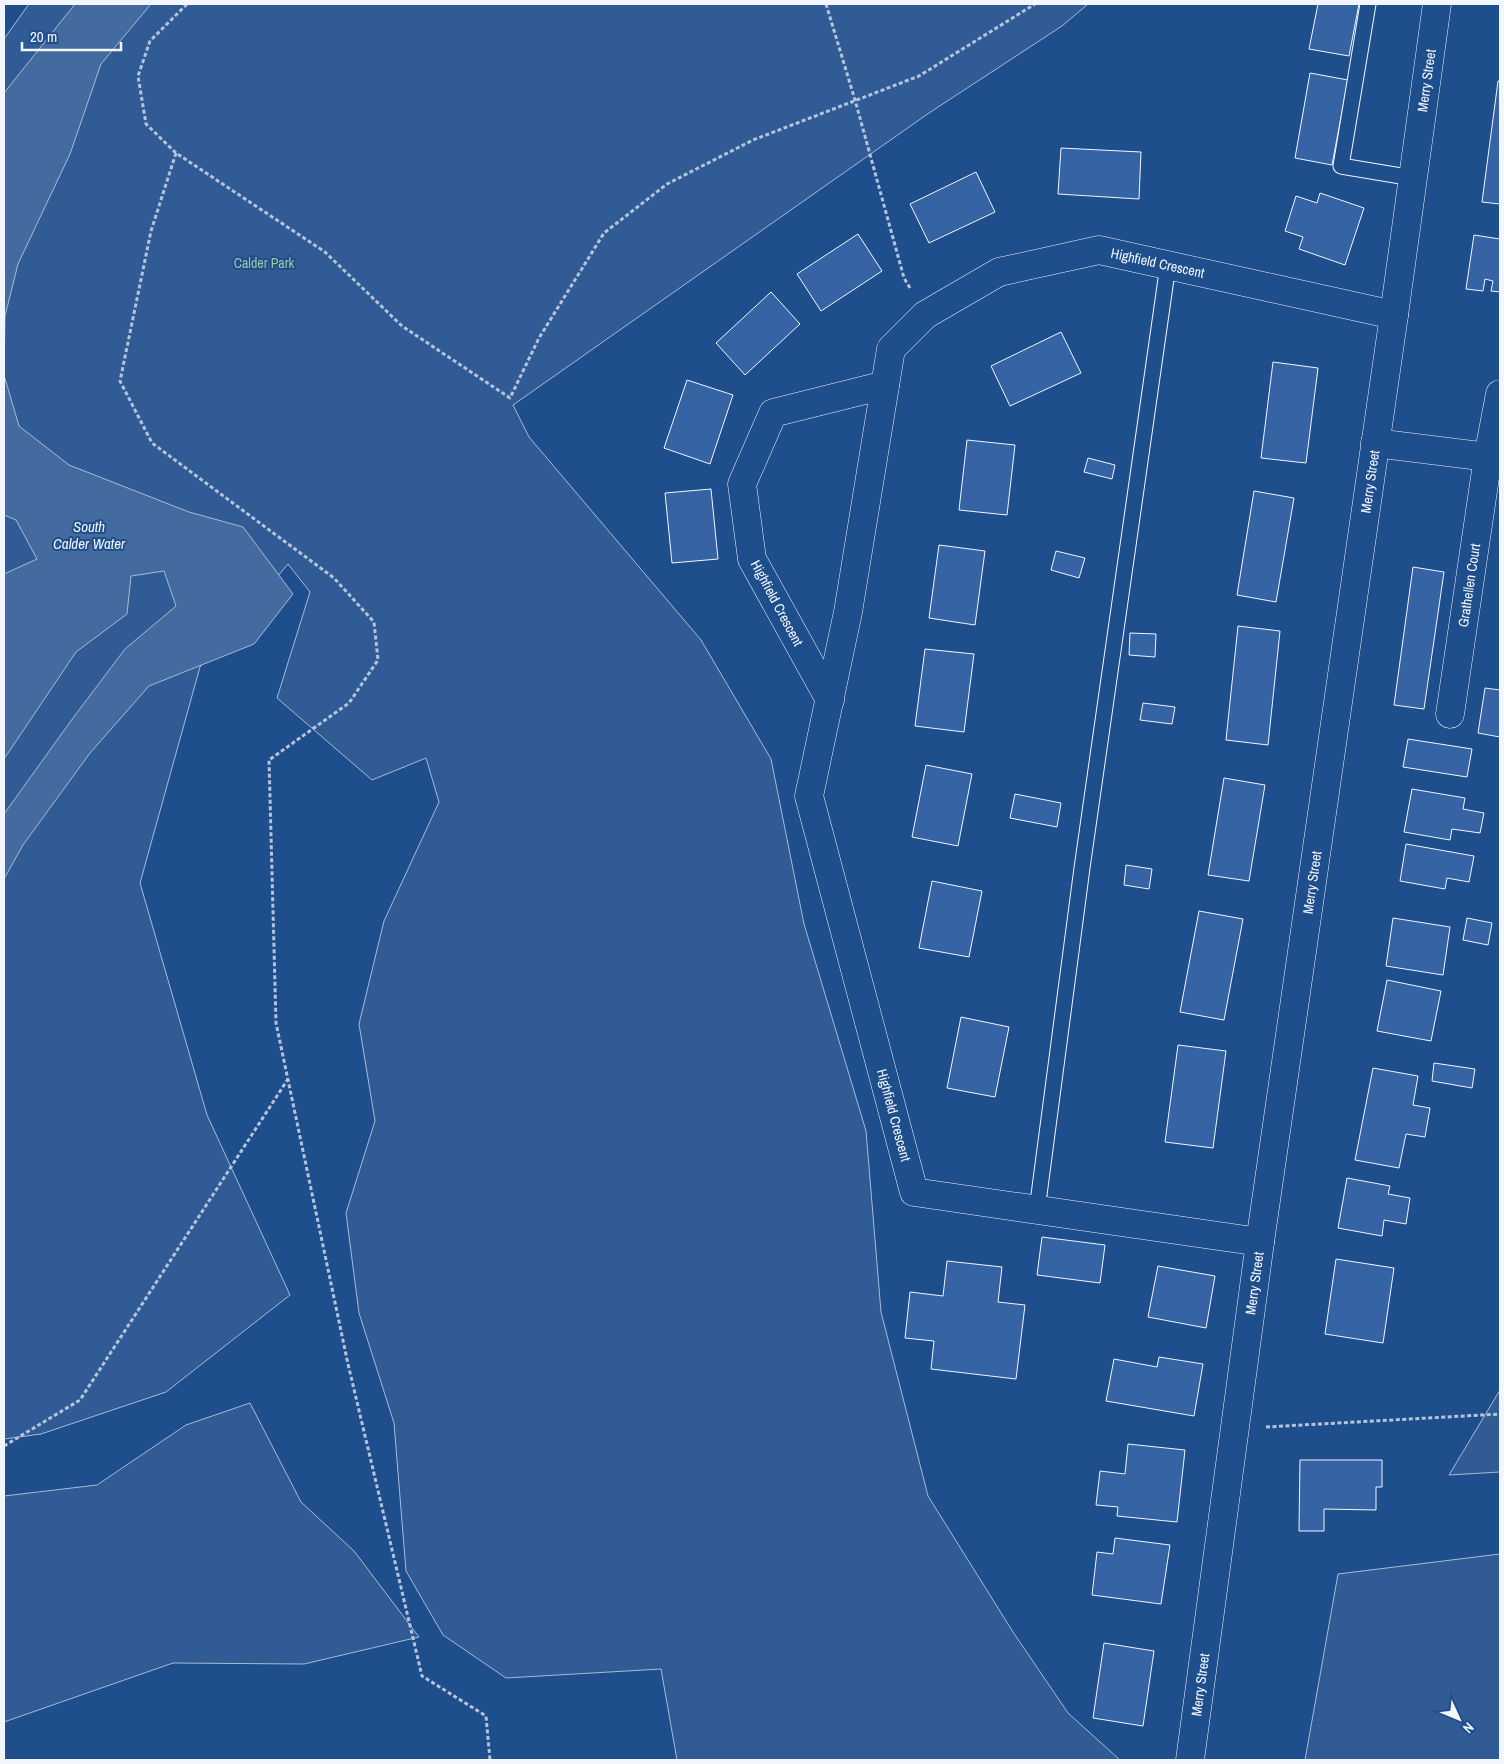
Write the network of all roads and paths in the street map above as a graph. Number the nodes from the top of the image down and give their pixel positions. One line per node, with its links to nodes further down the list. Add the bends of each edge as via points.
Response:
1 (187, 4): 7 (path, via 150,41 138,76 146,124)
2 (826, 4): 6 (path)
3 (1035, 4): 6 (path, via 919,76)
4 (1368, 4): 8 (lane, via 1341,166)
5 (1437, 4): 8 (street, Merry Street)
6 (855, 100): 7 (path, via 753,140 667,184 604,233 538,338 510,398 402,326 325,252); 10 (path, via 904,278)
7 (176, 154): 18 (path, via 151,231 120,381 152,443 334,578 374,622 378,660 349,703 269,760 276,1023)
8 (1413, 178): 11 (street, Merry Street)
9 (1168, 265): 10 (street, Highfield Crescent, via 1100,250 1090,252 999,272); 11 (street, Highfield Crescent); 19 (lane)
10 (925, 315): 12 (street, Highfield Crescent, via 891,349)
11 (1394, 316): 14 (street, Merry Street)
12 (885, 384): 16 (street, Highfield Crescent, via 848,612); 16 (street, Highfield Crescent, via 773,413 742,484 752,558)
13 (1500, 394): 15 (street, Grathellen Court)
14 (1375, 443): 15 (street); 20 (street, Merry Street)
15 (1488, 456): 17 (street, Grathellen Court)
16 (830, 700): 19 (street, Highfield Crescent, via 809,796 914,1192)
17 (1450, 714)
18 (288, 1079): 23 (path, via 80,1400); 24 (path, via 348,1364 422,1676 486,1716)
19 (1037, 1210): 20 (street, Highfield Crescent)
20 (1260, 1242): 22 (street, Merry Street)
21 (1500, 1414): 22 (path)
22 (1235, 1429): 25 (street, Merry Street)
23 (4, 1446)
24 (490, 1760)
25 (1190, 1760)

